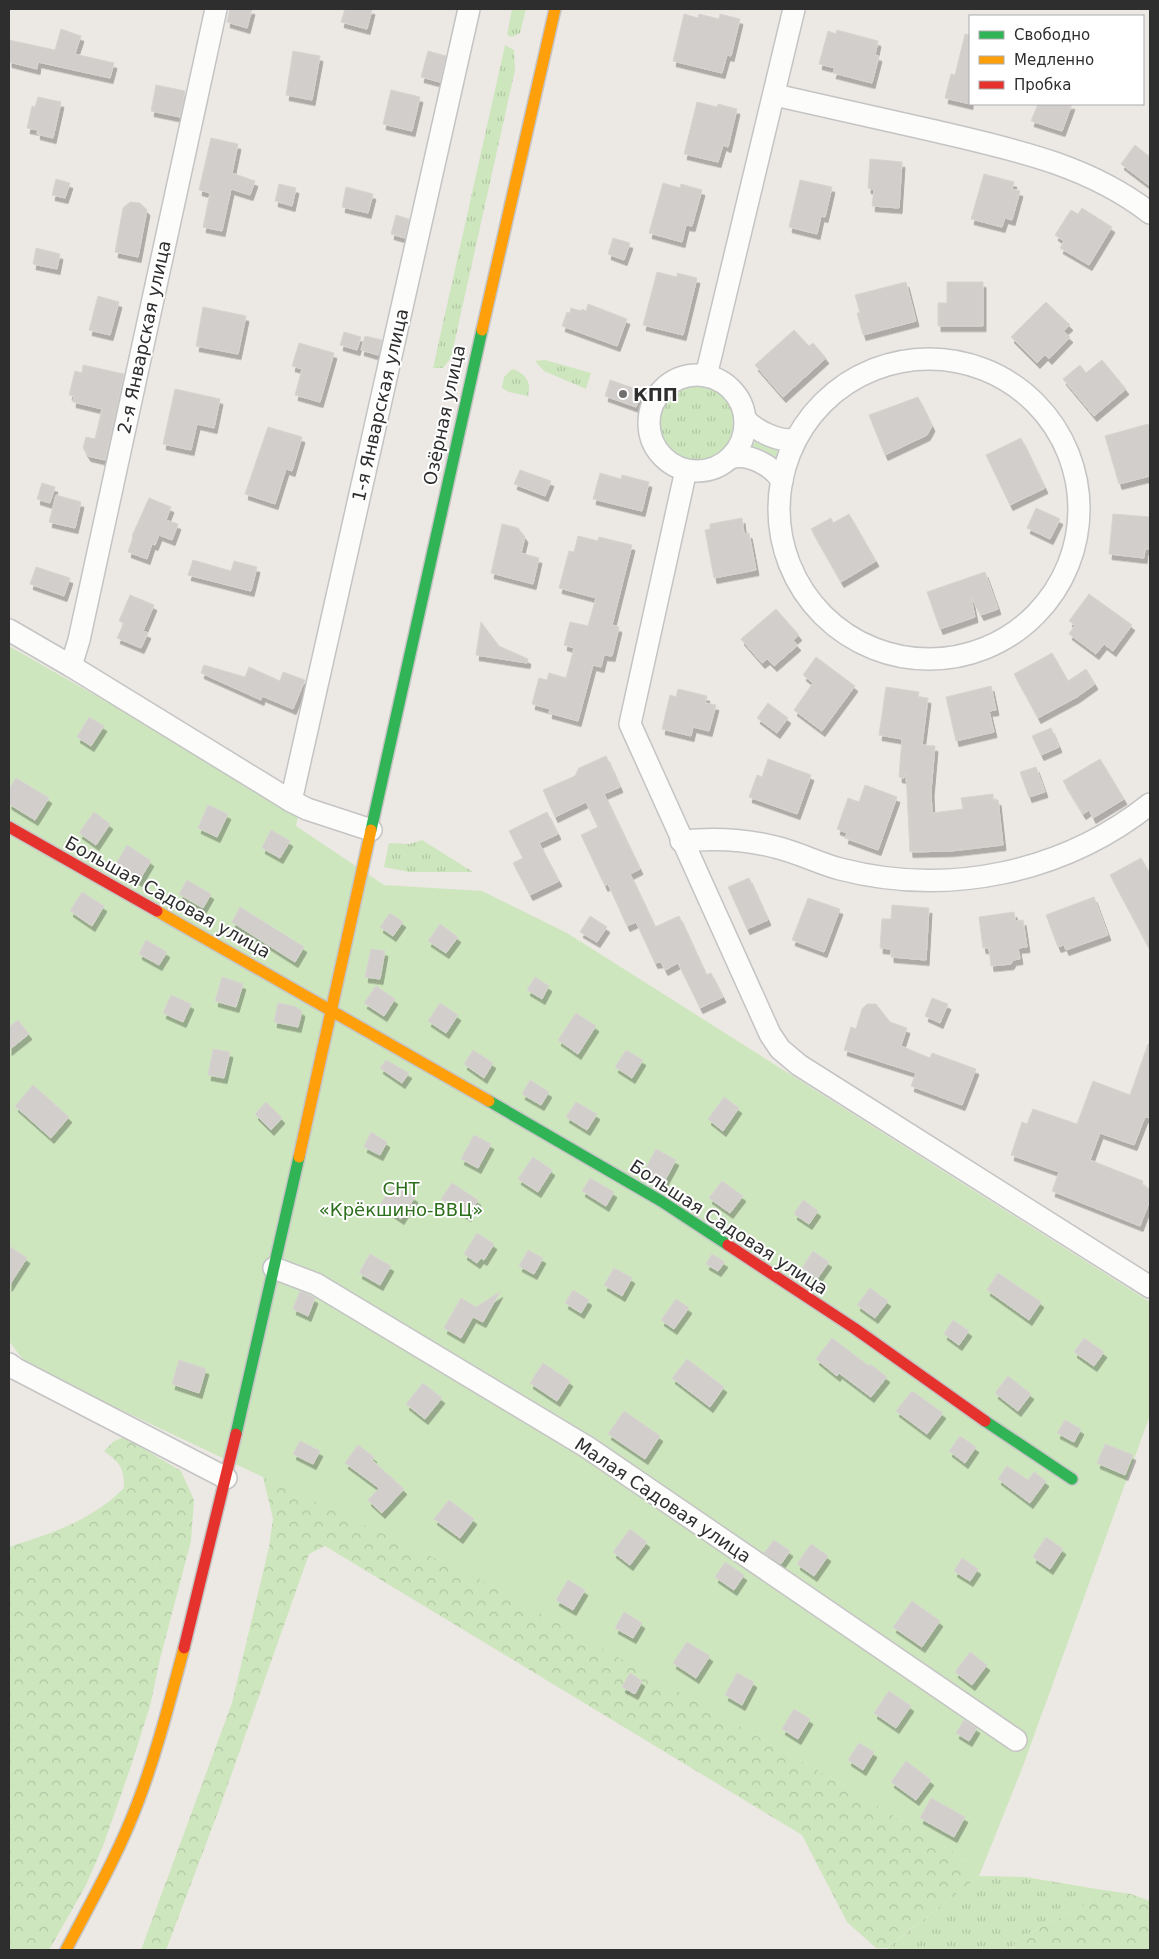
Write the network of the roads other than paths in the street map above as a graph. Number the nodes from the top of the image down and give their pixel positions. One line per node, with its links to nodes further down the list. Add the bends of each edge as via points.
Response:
1 (216, 9): 14 (street, 2-я Январская улица)
2 (469, 9): 15 (street, 1-я Январская улица)
3 (555, 9): 18 (main road, Озёрная улица)
4 (794, 9): 5 (street)
5 (775, 95): 6 (street, via 1027,152 1070,166 1107,184); 7 (street)
6 (1150, 213)
7 (706, 376): 8 (street, via 718,380 737,396); 11 (street, via 694,375 671,382 662,390 650,411 650,430 655,448 674,465)
8 (745, 419): 9 (street, via 755,428 780,439); 10 (street, via 742,440)
9 (796, 439): 12 (street); 12 (street, via 825,400 874,368 932,358 961,362 989,371 1014,385 1037,404 1069,453 1077,481 1080,510 1068,568 1054,593 1035,616 992,645 968,654 942,658 890,654 843,631 806,594 784,547 780,521)
10 (730, 458): 11 (street, via 709,470); 12 (street, via 742,456 774,469)
11 (686, 470): 19 (street, via 630,724)
12 (782, 481)
13 (9, 630): 14 (street)
14 (71, 666): 15 (street)
15 (292, 801): 18 (street)
16 (1150, 804): 19 (street, via 1130,820 1086,845 1037,863 964,880 925,882 884,878 839,869 776,847 747,841)
17 (9, 827): 20 (main road, Большая Садовая улица)
18 (371, 830): 20 (main road, Озёрная улица)
19 (681, 841): 22 (street, via 770,1034 780,1049 799,1065)
20 (333, 1011): 21 (main road, Озёрная улица); 25 (main road, Большая Садовая улица, via 661,1201 854,1328)
21 (274, 1268): 24 (main road, Озёрная улица); 26 (street, Малая Садовая улица, via 300,1277 587,1447)
22 (1150, 1286)
23 (9, 1364): 24 (street)
24 (226, 1478): 27 (main road, Озёрная улица, via 157,1750 125,1834)
25 (1072, 1479)
26 (1016, 1740)
27 (66, 1950)

